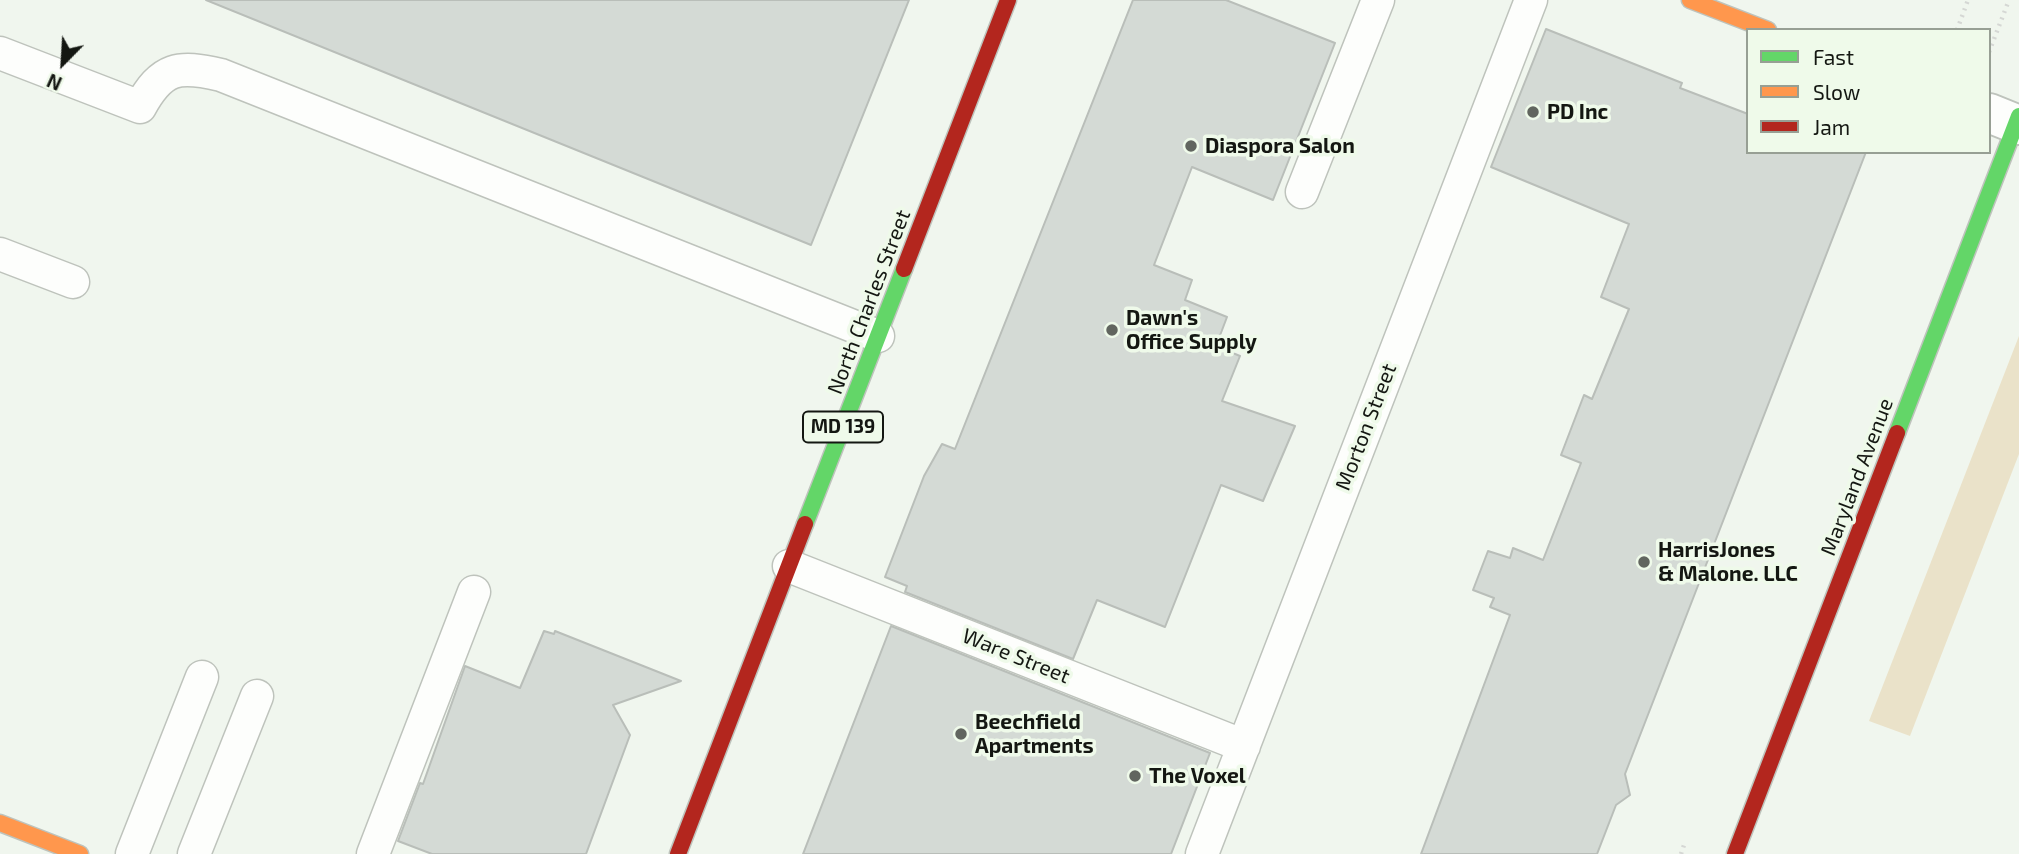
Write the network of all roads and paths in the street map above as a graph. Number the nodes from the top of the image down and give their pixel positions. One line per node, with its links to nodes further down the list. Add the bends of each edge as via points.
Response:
1 (1008, 0): 15 (main road, North Charles Street / MD 139)
2 (1378, 0): 12 (lane)
3 (1531, 0): 20 (lane, Morton Street)
4 (1690, 0): 7 (main road)
5 (1968, 0): 8 (path)
6 (2010, 0): 9 (path)
7 (1763, 28)
8 (1958, 28)
9 (1991, 47)
10 (0, 53): 15 (lane, via 140,107 151,86 166,73 194,69 221,75)
11 (2011, 119): 28 (main road, Maryland Avenue)
12 (1302, 192)
13 (0, 254): 14 (lane)
14 (73, 282)
15 (878, 336): 16 (main road, North Charles Street / MD 139)
16 (789, 566): 20 (lane, Ware Street); 26 (main road, North Charles Street / MD 139)
17 (474, 592): 25 (lane)
18 (202, 677): 23 (lane)
19 (257, 696): 24 (lane)
20 (1244, 746): 27 (lane, Morton Street)
21 (0, 823): 22 (main road)
22 (80, 854)
23 (132, 854)
24 (194, 854)
25 (373, 854)
26 (678, 854)
27 (1202, 854)
28 (1735, 854)

